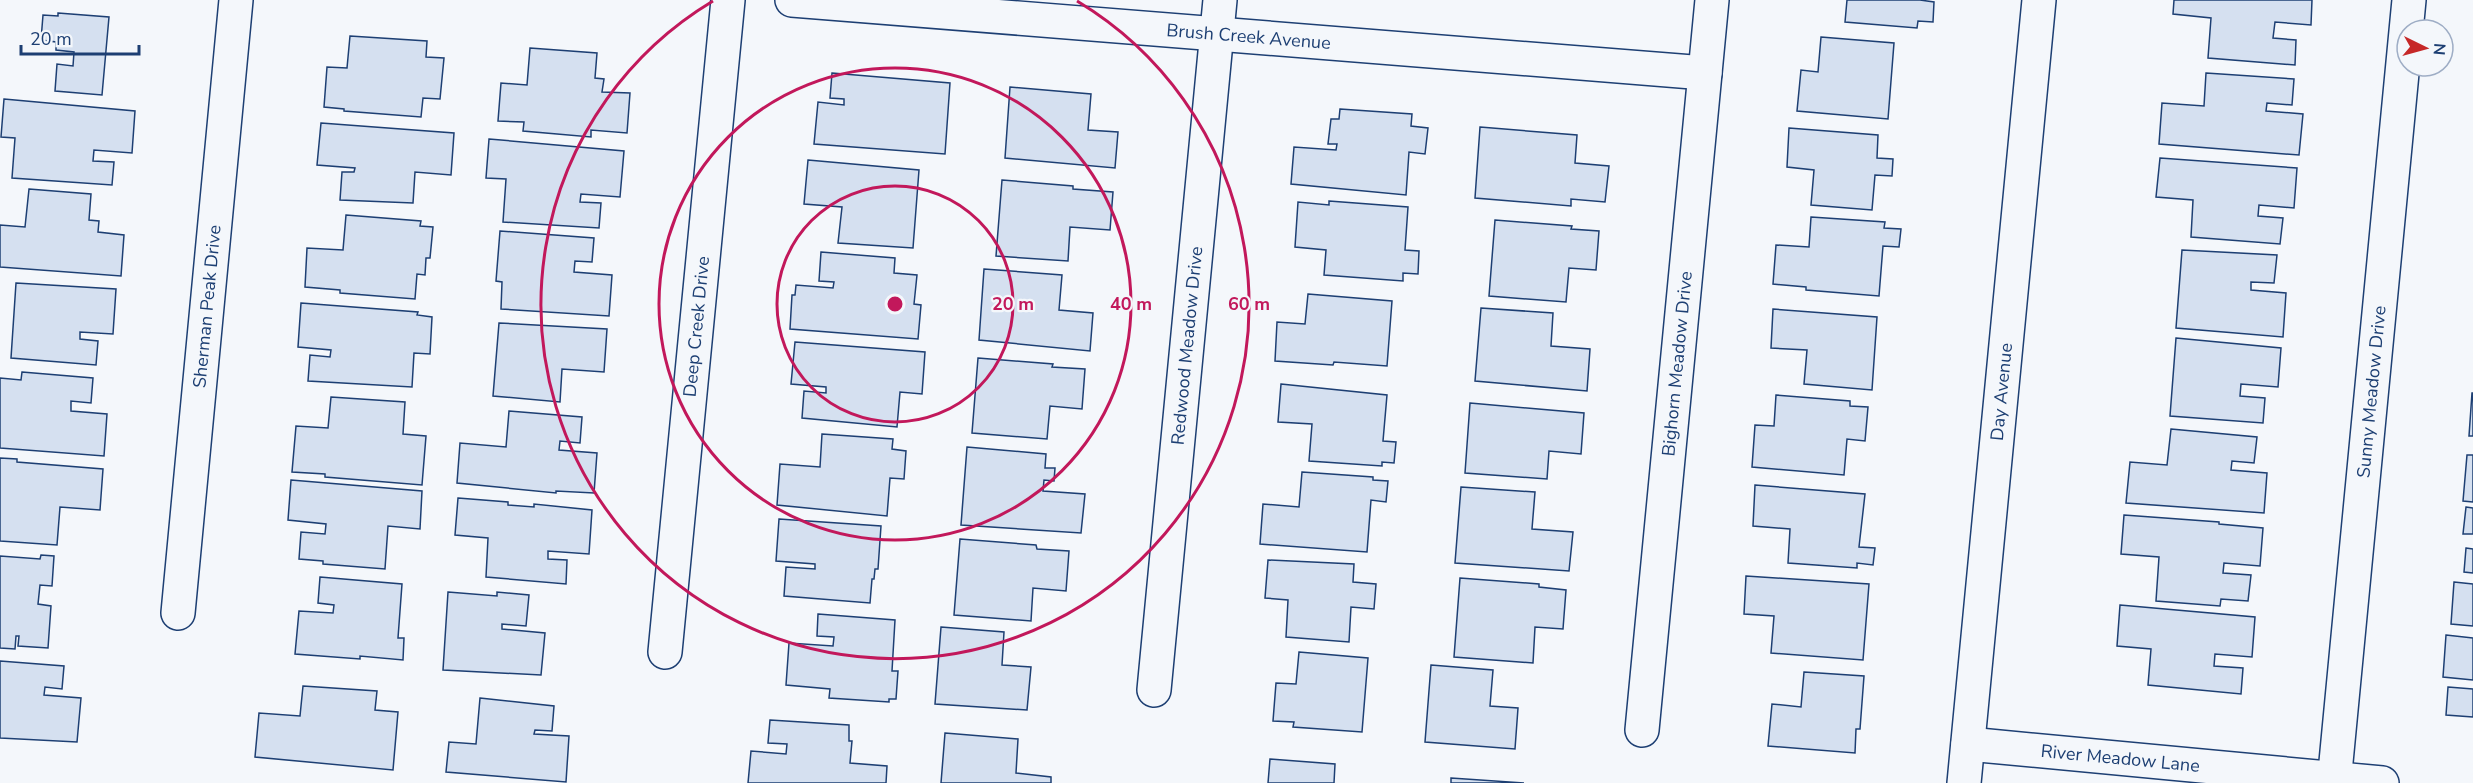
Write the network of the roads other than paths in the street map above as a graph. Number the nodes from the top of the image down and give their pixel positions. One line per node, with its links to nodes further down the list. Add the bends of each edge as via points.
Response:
1 (236, 0): 10 (street, Sherman Peak Drive)
2 (728, 0): 11 (street, Deep Creek Drive)
3 (792, 0): 8 (street, Brush Creek Avenue)
4 (1220, 0): 8 (street, Redwood Meadow Drive)
5 (1712, 0): 9 (street, Bighorn Meadow Drive)
6 (2039, 0): 14 (street, Day Avenue)
7 (2409, 0): 15 (street, Sunny Meadow Drive)
8 (1217, 34): 9 (street, Brush Creek Avenue); 12 (street, Redwood Meadow Drive)
9 (1705, 73): 13 (street, Bighorn Meadow Drive)
10 (177, 613)
11 (665, 652)
12 (1154, 690)
13 (1642, 730)
14 (1968, 744): 15 (street, River Meadow Lane); 16 (street, Day Avenue)
15 (2335, 781): 17 (street, River Meadow Lane)
16 (1964, 783)
17 (2382, 783)

